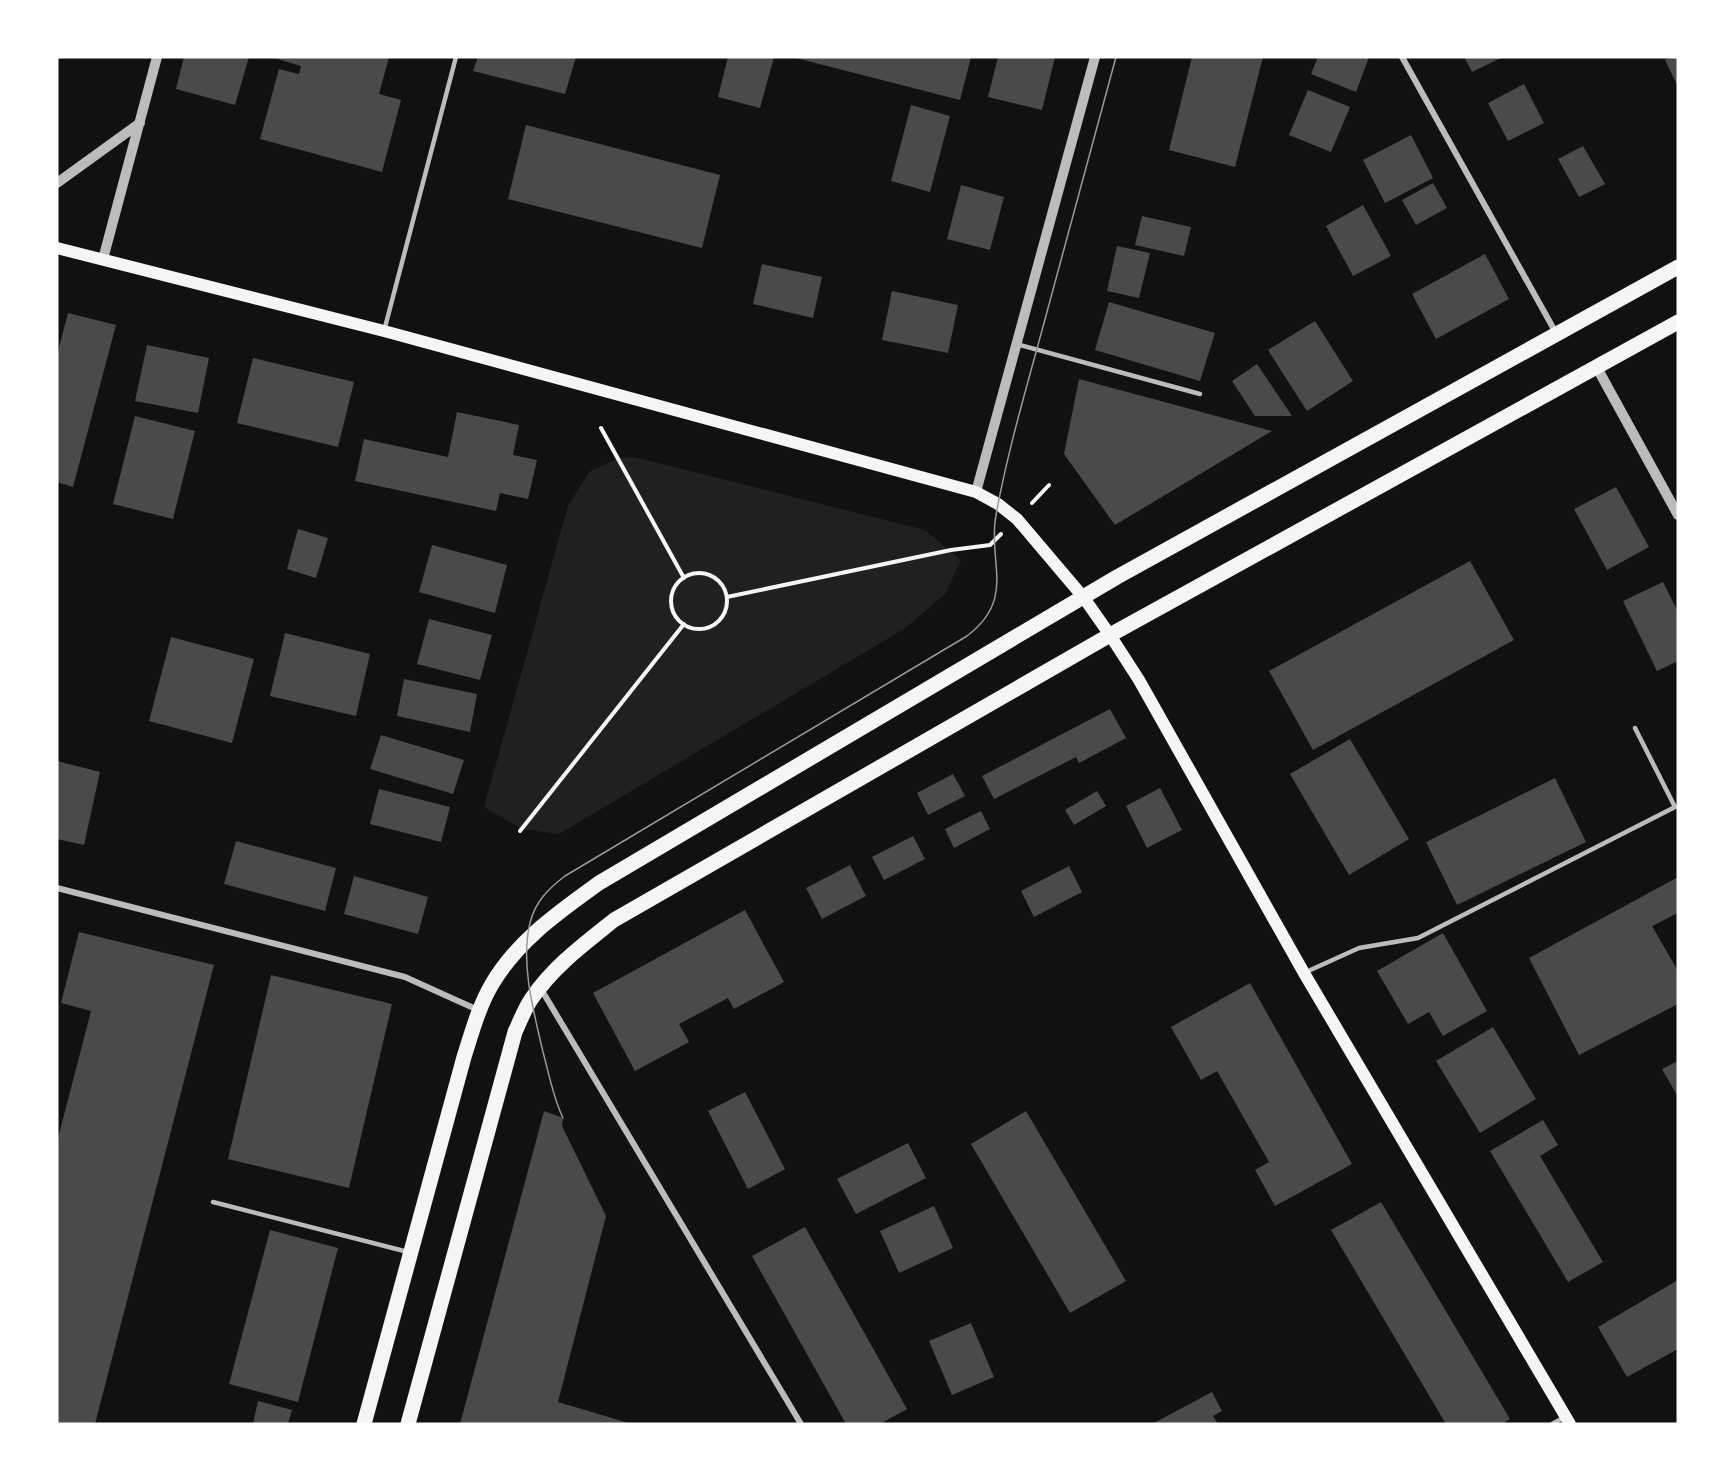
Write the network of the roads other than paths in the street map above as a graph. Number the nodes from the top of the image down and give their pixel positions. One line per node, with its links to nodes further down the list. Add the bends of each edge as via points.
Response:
1 (157, 57): 5 (street)
2 (456, 57): 11 (lane)
3 (1095, 57): 13 (street)
4 (1402, 57): 12 (street)
5 (140, 123): 6 (street); 8 (street)
6 (57, 183)
7 (57, 248): 8 (main road)
8 (103, 259): 11 (main road)
9 (1678, 267): 12 (main road)
10 (1678, 322): 14 (main road)
11 (384, 331): 16 (main road)
12 (1556, 333): 18 (main road)
13 (1016, 344): 15 (lane); 16 (street)
14 (1596, 366): 17 (street); 19 (main road)
15 (1200, 394)
16 (976, 492): 18 (main road, via 1017,519)
17 (1678, 515)
18 (1083, 598): 19 (main road); 24 (main road, via 599,883 528,938 492,984)
19 (1110, 634): 22 (main road); 23 (main road, via 614,920 567,958)
20 (1635, 728): 22 (lane, via 1675,807 1418,938 1359,948)
21 (57, 888): 24 (street, via 405,977)
22 (1304, 973): 27 (main road)
23 (540, 988): 29 (main road, via 515,1032); 30 (street)
24 (479, 1011): 26 (main road)
25 (213, 1202): 26 (lane)
26 (410, 1253): 28 (main road)
27 (1568, 1420): 31 (lane)
28 (364, 1424)
29 (408, 1424)
30 (801, 1424)
31 (1552, 1424)

